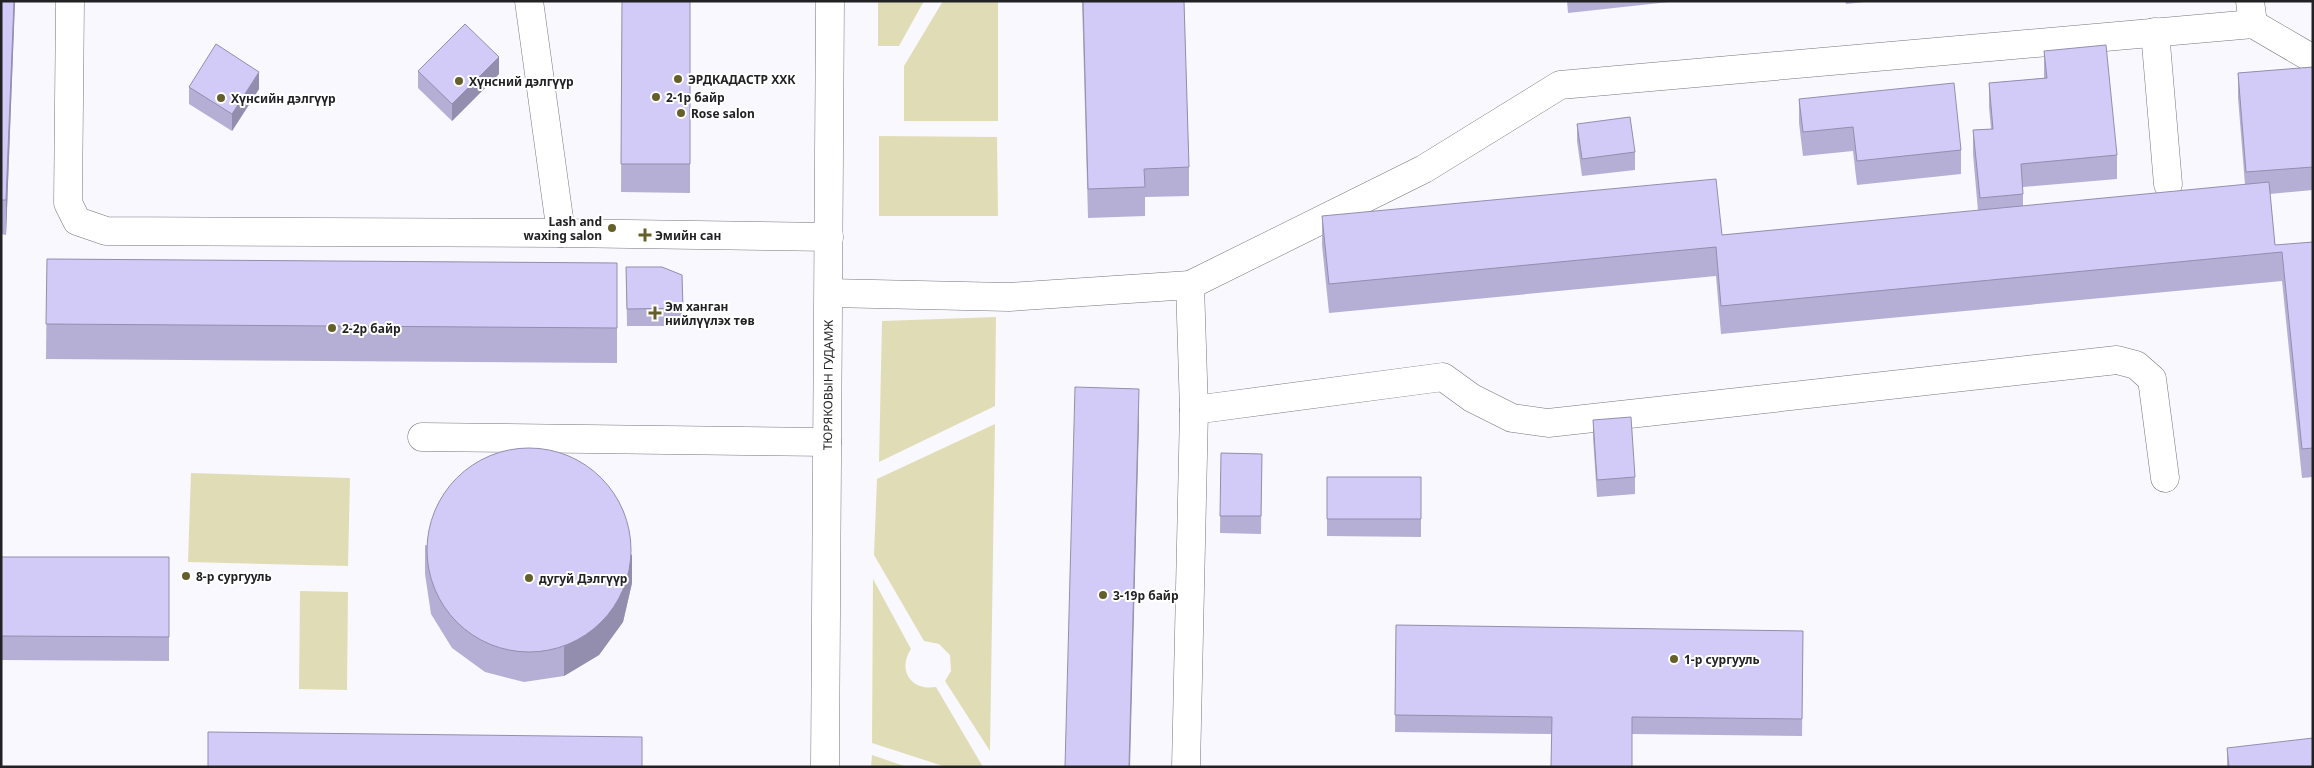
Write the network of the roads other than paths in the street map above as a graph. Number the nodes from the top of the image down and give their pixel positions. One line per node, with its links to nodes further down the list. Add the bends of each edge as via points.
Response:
1 (70, 1): 8 (street, via 68,203 77,221 106,231)
2 (529, 1): 8 (street)
3 (830, 1): 9 (street, ТЮРЯКОВЫН ГУДАМЖ)
4 (2251, 12): 5 (street); 6 (street)
5 (2155, 32): 7 (street); 10 (street, via 1560,85 1424,169)
6 (2313, 59)
7 (2168, 184)
8 (561, 233): 9 (street)
9 (829, 237): 11 (street, ТЮРЯКОВЫН ГУДАМЖ)
10 (1190, 285): 11 (street, via 1009,297); 12 (street)
11 (829, 293): 14 (street, ТЮРЯКОВЫН ГУДАМЖ)
12 (1194, 410): 15 (street, via 1443,378 1472,398 1512,418 1548,423 2117,360 2136,366 2152,379); 17 (street)
13 (422, 437): 14 (street)
14 (828, 442): 16 (street, ТЮРЯКОВЫН ГУДАМЖ)
15 (2165, 478)
16 (825, 767)
17 (1186, 767)

